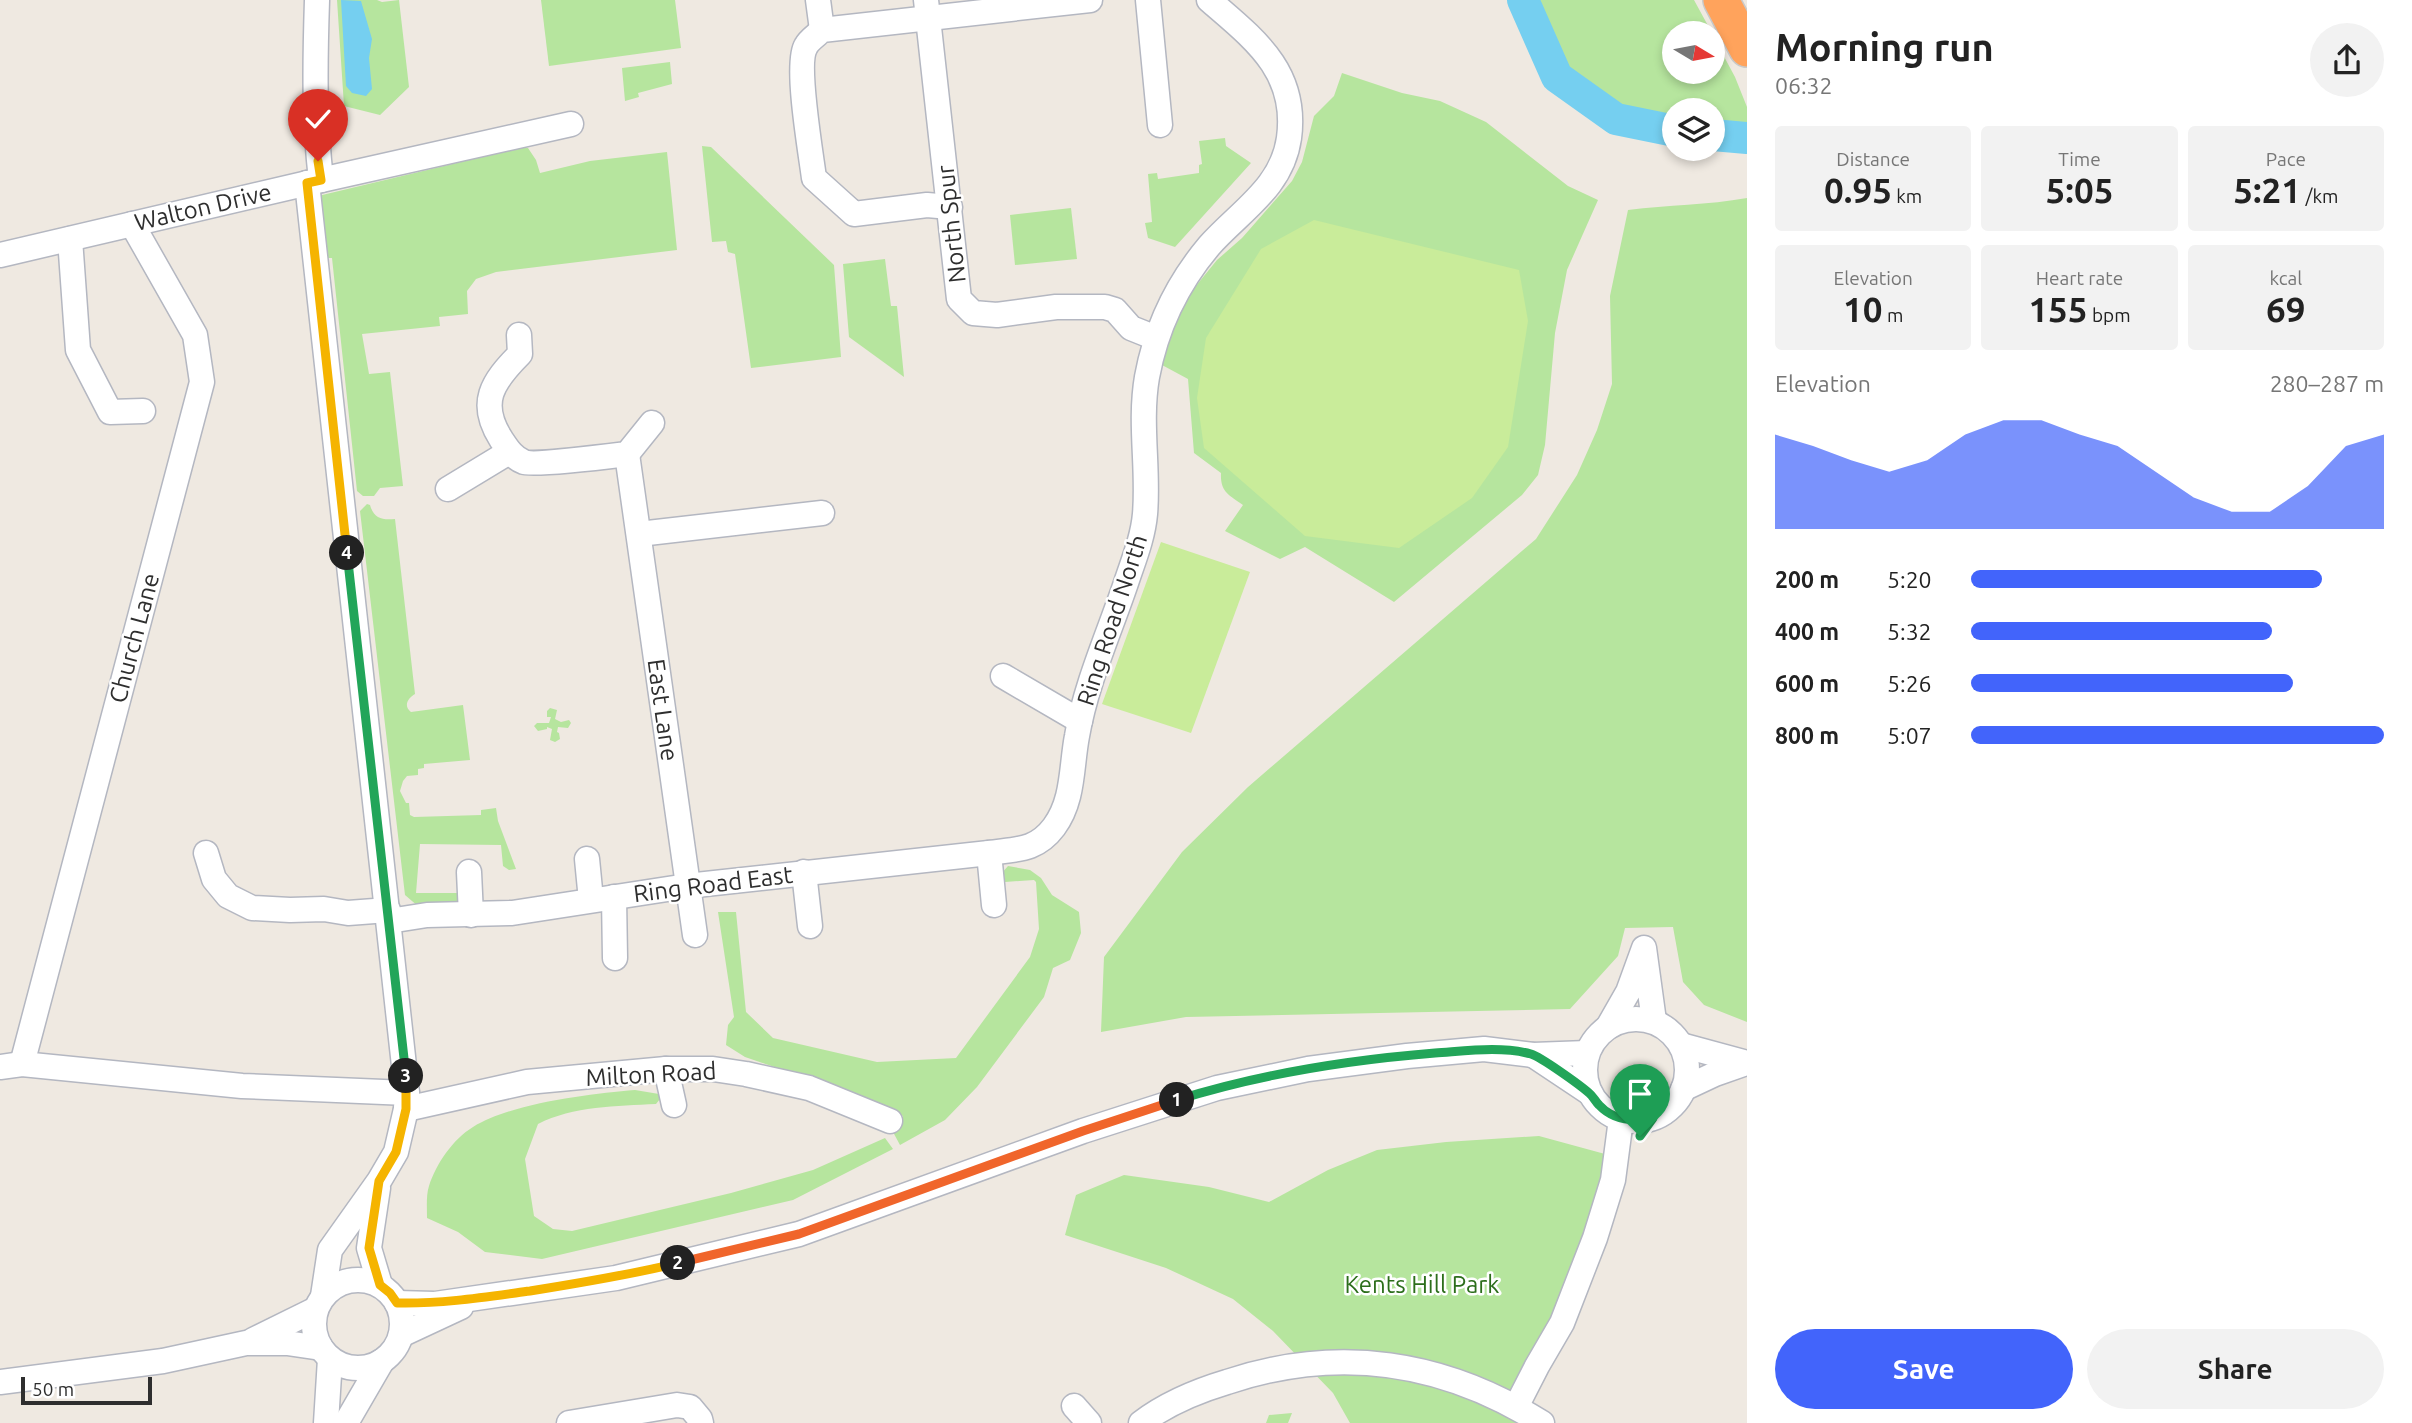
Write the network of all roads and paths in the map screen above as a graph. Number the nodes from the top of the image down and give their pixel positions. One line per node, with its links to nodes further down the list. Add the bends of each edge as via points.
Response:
1 (317, 0): 12 (street)
2 (818, 0): 8 (street)
3 (1090, 0): 7 (street)
4 (1148, 0): 11 (street)
5 (1209, 0): 18 (street, Ring Road North, via 1256,41 1277,67 1289,99 1289,138 1283,164 1266,191 1187,274)
6 (1721, 0): 9 (highway)
7 (927, 9): 8 (street); 13 (street, North Spur)
8 (822, 30): 13 (street, via 806,46 802,59 814,178 854,214 927,205)
9 (1747, 49)
10 (571, 124): 12 (street, Walton Drive)
11 (1160, 125)
12 (314, 181): 14 (street, Walton Drive); 38 (street)
13 (950, 207): 18 (street, North Spur, via 959,299 973,313 997,316 1056,307 1105,307 1115,310 1131,328)
14 (132, 224): 15 (street, Walton Drive); 48 (street, Church Lane, via 195,335 202,382)
15 (70, 239): 16 (street, Walton Drive); 19 (street, via 78,350 110,412)
16 (0, 256)
17 (519, 335): 21 (street, via 520,354 503,371 489,399 490,422)
18 (1156, 338): 27 (street, Ring Road North, via 1143,418 1145,516)
19 (143, 411)
20 (652, 423): 22 (street)
21 (509, 452): 22 (street, via 525,463); 23 (street)
22 (627, 454): 25 (street, East Lane)
23 (448, 489)
24 (822, 513): 25 (street)
25 (639, 534): 34 (street, East Lane)
26 (1003, 676): 27 (street)
27 (1080, 720): 28 (street, Ring Road North, via 1066,807)
28 (1038, 845): 30 (street, Ring Road East)
29 (206, 853): 38 (street, Ring Road East, via 214,879 228,896 252,908)
30 (989, 853): 33 (street, Ring Road East); 36 (street)
31 (587, 859): 35 (street)
32 (469, 872): 37 (street)
33 (804, 872): 34 (street, Ring Road East); 39 (street)
34 (687, 886): 35 (street, Ring Road East); 40 (street, East Lane)
35 (603, 899): 37 (street, Ring Road East); 41 (street)
36 (994, 905)
37 (471, 915): 38 (street, Ring Road East)
38 (388, 916): 52 (street)
39 (810, 926)
40 (695, 935)
41 (615, 958)
42 (1654, 1021): 43 (street, via 1622,1020); 43 (street, via 1644,947 1628,992); 44 (street)
43 (1608, 1027): 45 (street)
44 (1681, 1045): 47 (street); 50 (street, via 1686,1059)
45 (1587, 1052): 46 (street); 51 (street, via 1585,1073)
46 (1533, 1055): 51 (street); 60 (street, via 1484,1049 1407,1056 1308,1069 1217,1088 1083,1131 799,1234 616,1278)
47 (1747, 1063): 50 (street)
48 (11, 1066): 52 (street, Milton Road)
49 (666, 1069): 52 (street, Milton Road, via 527,1082); 53 (street); 56 (street, Milton Road, via 713,1069 809,1088)
50 (1684, 1089): 54 (street, via 1666,1112)
51 (1590, 1093): 55 (street, via 1598,1105)
52 (407, 1101): 58 (street, via 396,1152)
53 (674, 1105)
54 (1653, 1118): 55 (street); 57 (street)
55 (1621, 1119): 57 (street)
56 (890, 1121)
57 (1613, 1180): 63 (street)
58 (379, 1181): 59 (street, via 369,1248); 61 (street, via 330,1250)
59 (389, 1294): 60 (street, via 435,1304); 61 (street, via 368,1280 343,1281); 64 (street, via 401,1313)
60 (478, 1299): 64 (street)
61 (319, 1303): 65 (street); 66 (street, via 313,1322 315,1336)
62 (1538, 1318): 63 (street)
63 (1562, 1323): 69 (street)
64 (401, 1335): 67 (street)
65 (246, 1343): 66 (street, via 287,1343); 68 (street, via 163,1361)
66 (326, 1353): 67 (street, via 342,1365 356,1368); 70 (street)
67 (382, 1361): 71 (street)
68 (0, 1381)
69 (1516, 1407): 74 (street, via 1468,1384 1415,1369 1326,1362 1259,1371 1206,1388); 75 (street)
70 (326, 1423)
71 (346, 1423)
72 (569, 1423): 73 (street, via 677,1405 690,1407)
73 (701, 1423)
74 (1141, 1423)
75 (1542, 1423)

